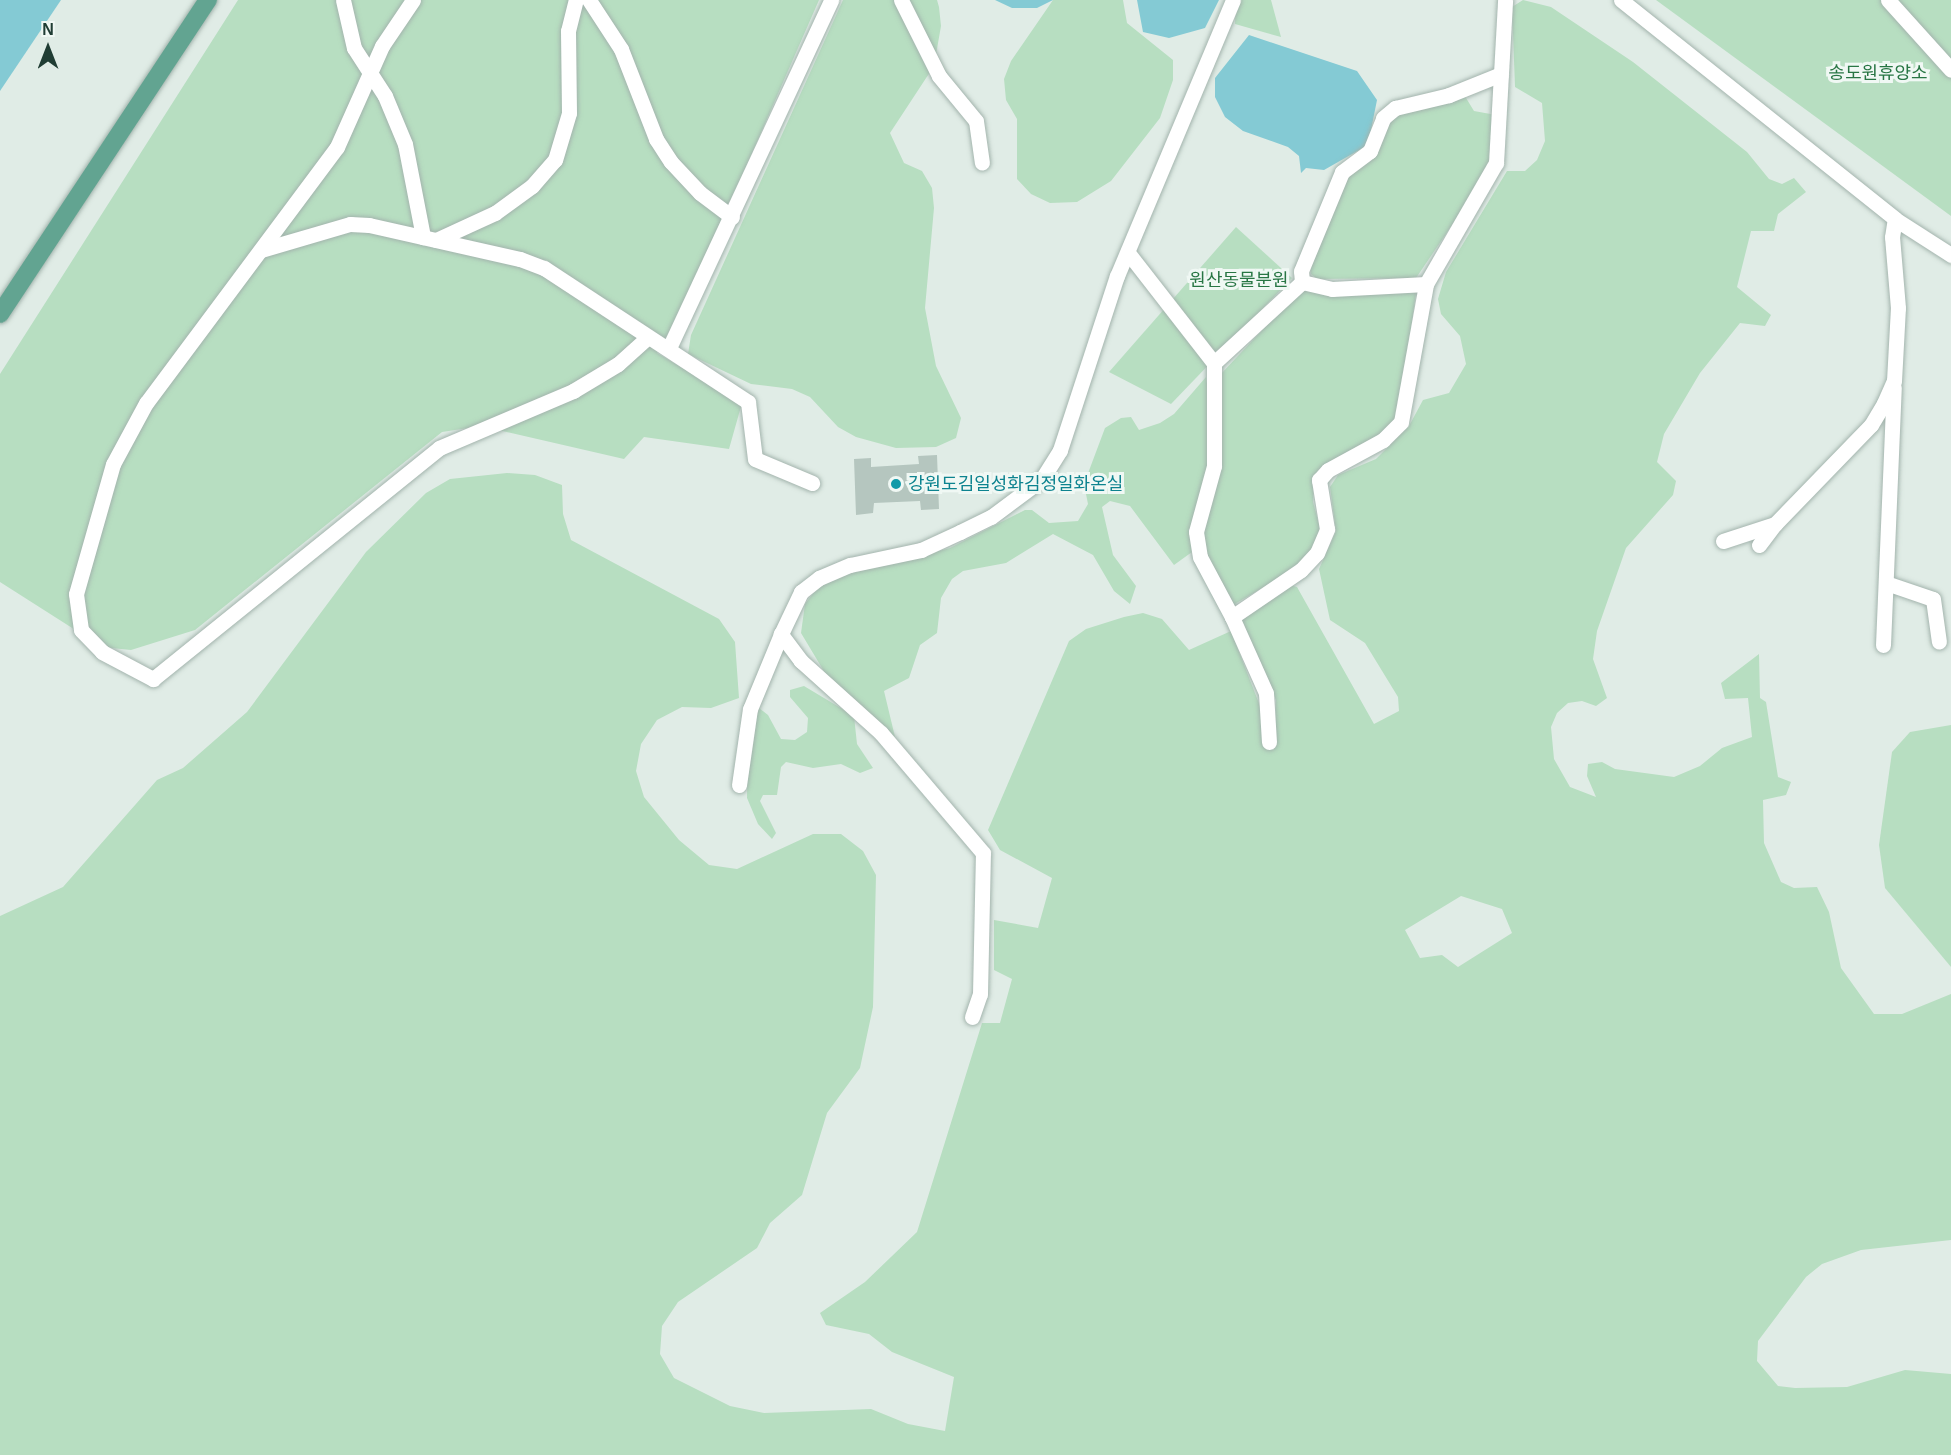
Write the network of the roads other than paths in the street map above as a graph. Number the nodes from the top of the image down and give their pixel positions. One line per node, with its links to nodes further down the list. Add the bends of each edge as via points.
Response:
1 (208, 0): 24 (main road)
2 (343, 0): 13 (street, via 354,48)
3 (413, 0): 13 (street, via 382,46)
4 (576, 0): 18 (street, via 568,31 569,112 555,160 532,186 495,213)
5 (589, 0): 16 (street, via 621,49 656,139 671,162 700,193)
6 (831, 0): 16 (street)
7 (901, 0): 15 (street, via 939,76 976,121)
8 (1233, 0): 20 (street, via 1188,98)
9 (1505, 0): 14 (street)
10 (1621, 0): 17 (street)
11 (1888, 0): 12 (street)
12 (1951, 70)
13 (369, 74): 18 (street, via 386,96 405,144); 19 (street, via 337,147)
14 (1501, 74): 22 (street, via 1449,95 1395,108 1383,118 1370,151 1342,172 1301,271); 23 (street, via 1496,163)
15 (982, 163)
16 (732, 217): 26 (street)
17 (1895, 219): 21 (street); 28 (street, via 1892,237 1898,308)
18 (429, 239): 19 (street, via 350,224); 25 (street, via 544,268)
19 (261, 250): 25 (street, via 146,403 113,464 76,594 81,630 102,652 153,679 439,448 573,391 618,364)
20 (1129, 254): 27 (street); 35 (street, via 1093,342 1075,412 1042,479 992,517 921,550 850,565 819,578 801,592)
21 (1951, 255)
22 (1302, 282): 23 (street, via 1332,289); 27 (street)
23 (1426, 284): 34 (street, via 1401,422 1383,440 1328,470 1317,491 1327,529 1317,553 1301,570)
24 (0, 314)
25 (648, 337): 26 (street)
26 (669, 348): 29 (street, via 748,402 755,459)
27 (1214, 363): 34 (street, via 1214,466 1196,532 1200,558)
28 (1894, 381): 30 (street, via 1871,425); 33 (street)
29 (812, 483)
30 (1775, 524): 31 (street); 32 (street)
31 (1724, 541)
32 (1759, 545)
33 (1889, 584): 36 (street, via 1933,599); 37 (street)
34 (1232, 617): 38 (street, via 1266,693)
35 (781, 634): 39 (street, via 750,710); 40 (street, via 801,661 881,733 983,853 980,994)
36 (1939, 642)
37 (1883, 645)
38 (1269, 742)
39 (739, 785)
40 (972, 1017)

